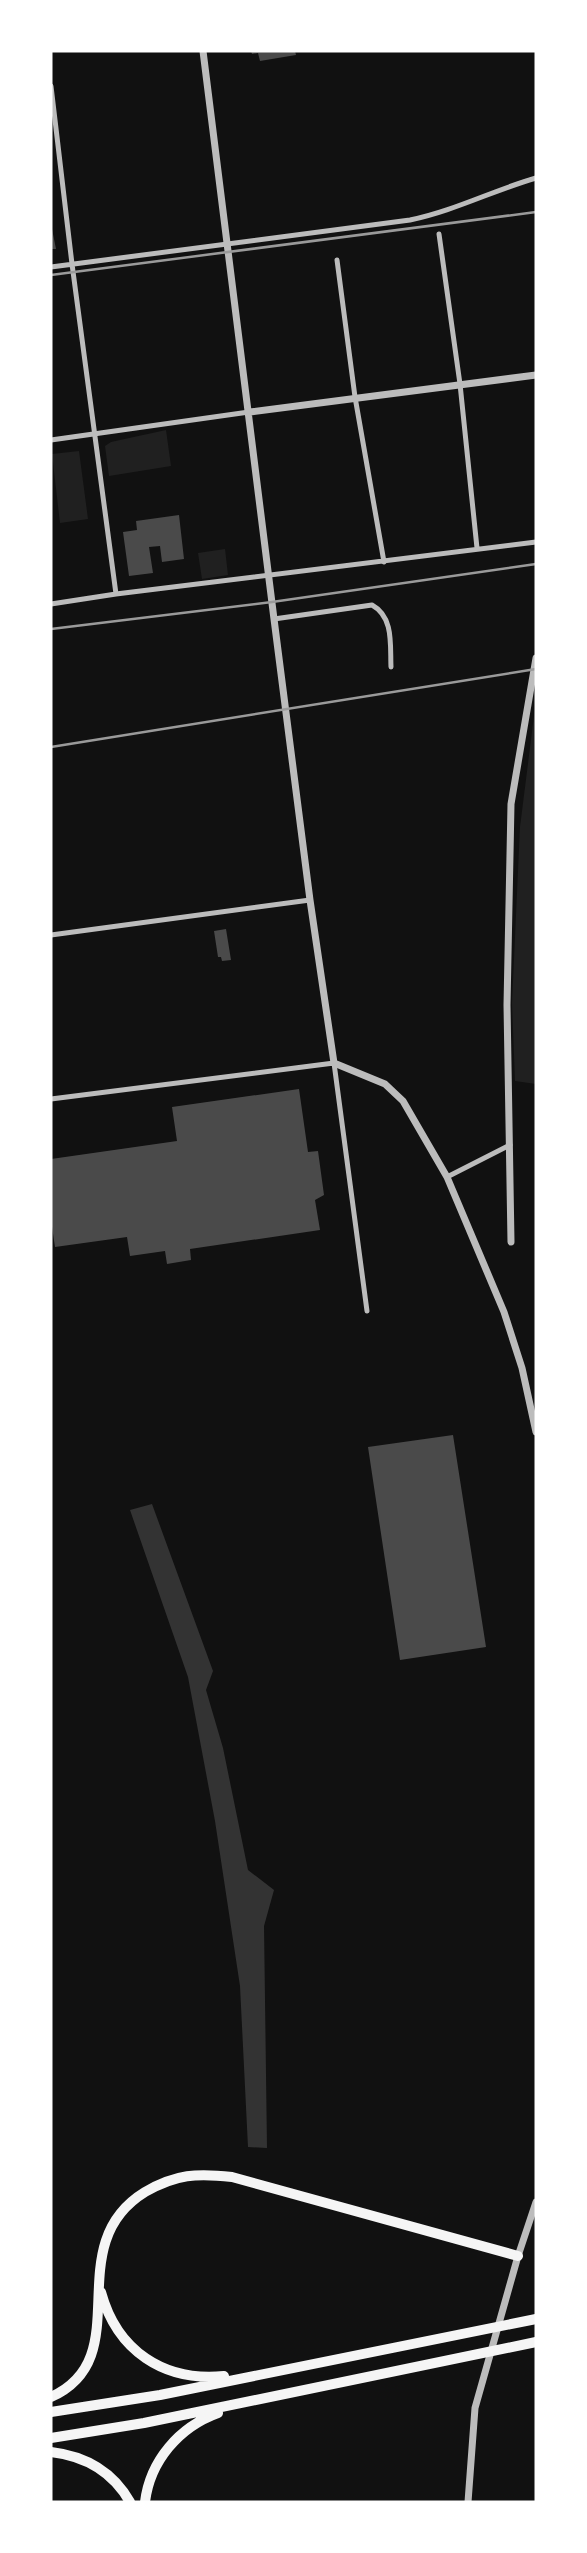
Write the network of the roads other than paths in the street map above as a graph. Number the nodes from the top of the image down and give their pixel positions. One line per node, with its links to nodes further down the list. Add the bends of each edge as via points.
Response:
1 (203, 51): 5 (street)
2 (51, 86): 7 (street)
3 (536, 178): 5 (street, via 428,216)
4 (439, 234): 10 (street)
5 (227, 242): 7 (street); 12 (street)
6 (337, 260): 11 (street)
7 (72, 264): 8 (street); 13 (street)
8 (51, 267)
9 (536, 374): 10 (street)
10 (460, 384): 11 (street); 16 (street)
11 (355, 397): 12 (street); 17 (street)
12 (250, 412): 13 (street); 18 (street)
13 (94, 434): 14 (street); 19 (street)
14 (51, 440)
15 (536, 542): 16 (street)
16 (477, 548): 17 (street)
17 (384, 562): 18 (street)
18 (268, 575): 19 (street); 21 (street)
19 (116, 594): 20 (street)
20 (51, 604)
21 (274, 619): 23 (street, via 372,605 387,620); 24 (street)
22 (536, 658): 28 (street, via 511,804 507,921)
23 (391, 667)
24 (310, 900): 25 (street); 26 (street)
25 (51, 935)
26 (334, 1063): 27 (street); 29 (street, via 385,1084 403,1101); 31 (street)
27 (51, 1099)
28 (510, 1144): 29 (street); 30 (street)
29 (447, 1177): 32 (street, via 504,1312)
30 (511, 1242)
31 (367, 1311)
32 (536, 1432)
33 (536, 2202): 34 (street)
34 (518, 2256): 35 (highway, via 245,2181 203,2174 179,2176 158,2185 117,2217 99,2262); 46 (street, via 475,2408)
35 (99, 2284): 38 (highway, via 116,2327 137,2352 158,2367 194,2377); 39 (highway, via 94,2348 80,2376)
36 (536, 2319): 38 (highway)
37 (536, 2343): 40 (highway)
38 (273, 2371): 41 (highway)
39 (51, 2397)
40 (265, 2398): 42 (highway); 45 (highway, via 215,2413 183,2433 162,2455)
41 (51, 2412)
42 (51, 2438)
43 (51, 2452): 44 (highway, via 99,2467)
44 (130, 2502)
45 (145, 2502)
46 (468, 2502)

